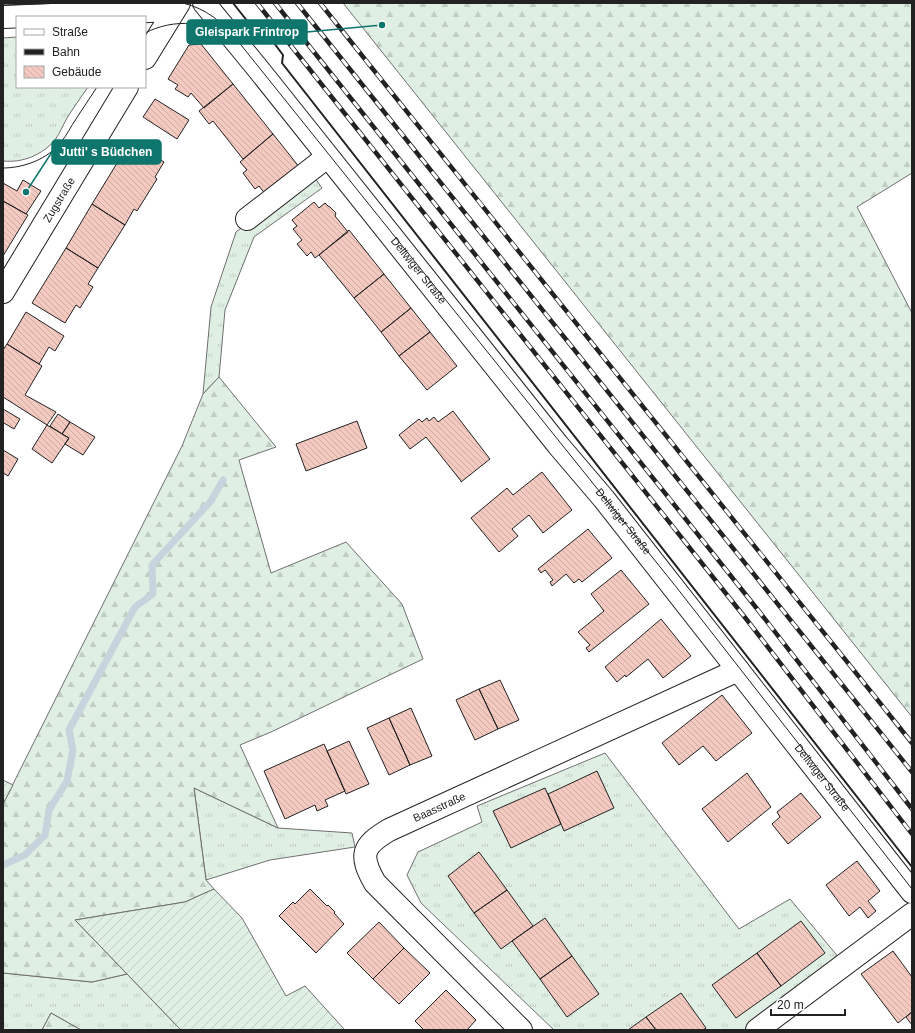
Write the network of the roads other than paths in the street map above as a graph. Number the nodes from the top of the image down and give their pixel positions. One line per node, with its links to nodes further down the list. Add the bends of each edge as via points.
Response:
1 (204, 3): 8 (street, Dellwiger Straße)
2 (177, 7): 4 (street); 6 (street)
3 (16, 16): 5 (street)
4 (20, 16)
5 (3, 17)
6 (146, 56)
7 (126, 88): 10 (street, Zugstraße)
8 (327, 157): 9 (street); 11 (street, Dellwiger Straße, via 604,499)
9 (247, 219)
10 (3, 292)
11 (738, 670): 12 (street, Dellwiger Straße); 14 (street, Baasstraße, via 389,830 366,848 364,861 375,883)
12 (912, 892)
13 (912, 914): 15 (street)
14 (521, 1030)
15 (757, 1030)

